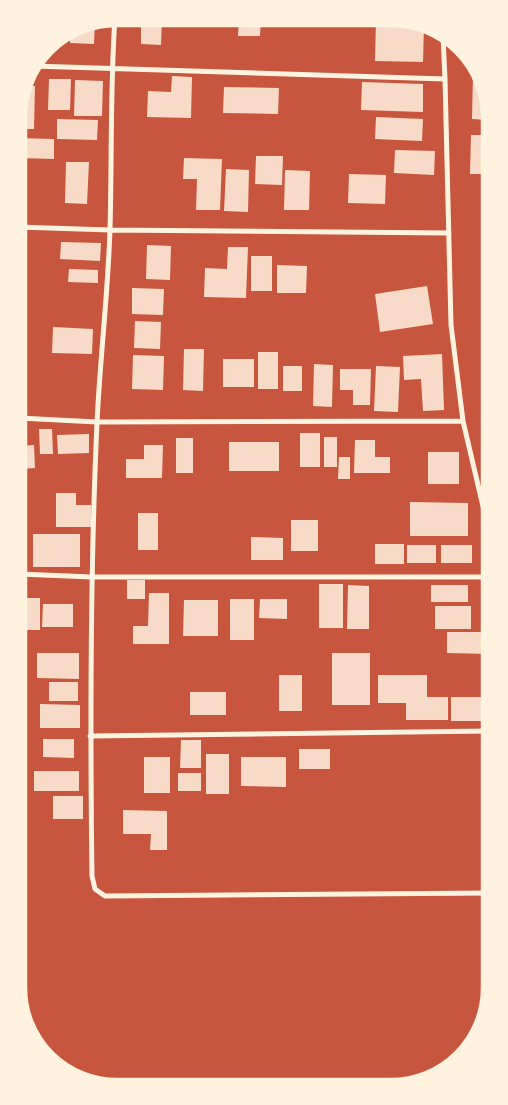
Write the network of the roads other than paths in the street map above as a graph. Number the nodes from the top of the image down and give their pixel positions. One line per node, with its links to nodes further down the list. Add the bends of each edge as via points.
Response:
1 (115, 26): 4 (street)
2 (443, 44): 5 (street)
3 (42, 66): 4 (street)
4 (112, 68): 5 (street); 7 (street)
5 (445, 79): 8 (street)
6 (26, 227): 7 (street)
7 (110, 230): 8 (street); 11 (street)
8 (449, 233): 10 (street, via 451,325)
9 (26, 418): 11 (street)
10 (463, 421): 11 (street); 12 (street)
11 (97, 422): 14 (street)
12 (482, 502)
13 (26, 574): 14 (street)
14 (92, 576): 15 (street); 17 (street)
15 (482, 577)
16 (482, 731): 17 (street)
17 (90, 736): 18 (street, via 92,876 95,889 105,896)
18 (482, 893)

